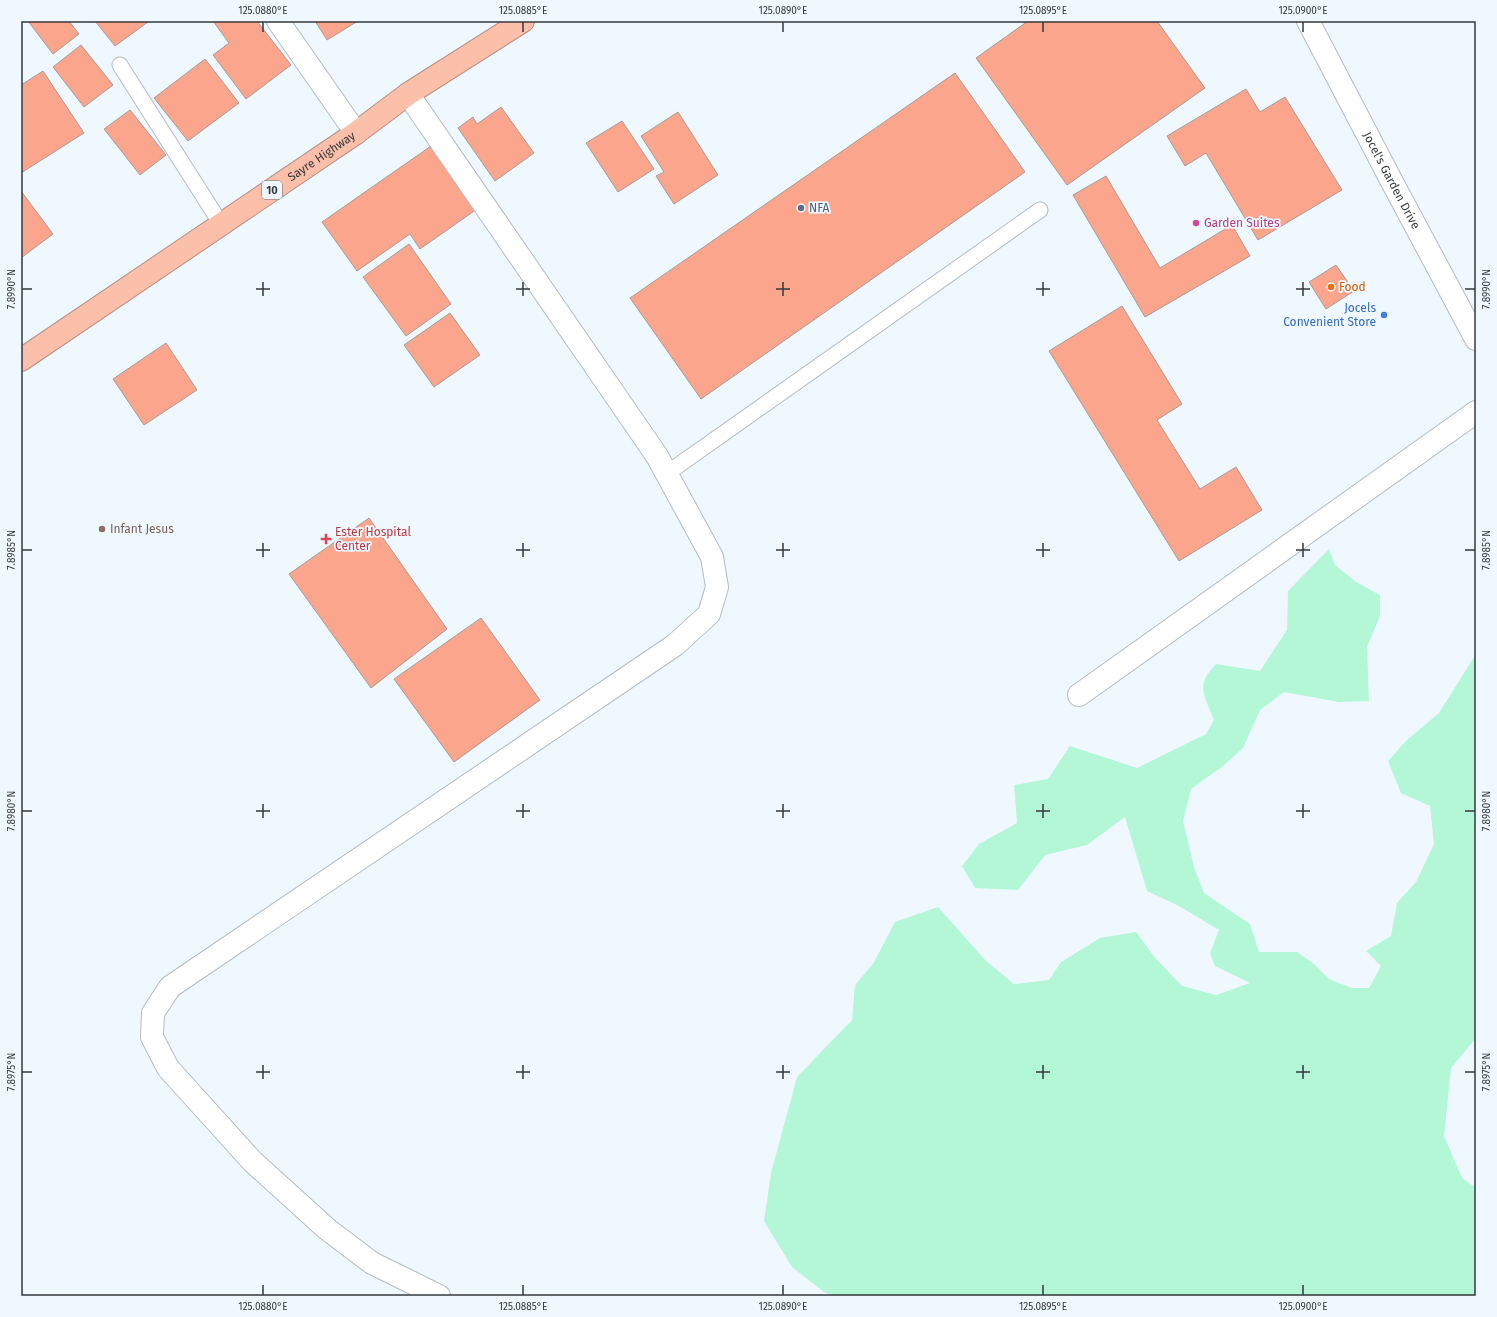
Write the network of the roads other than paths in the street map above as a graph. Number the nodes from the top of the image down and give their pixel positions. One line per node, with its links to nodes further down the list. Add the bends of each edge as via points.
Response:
1 (278, 21): 6 (street)
2 (523, 21): 5 (highway, Sayre Highway / 10)
3 (1308, 21): 9 (street, Jocel's Garden Drive)
4 (120, 65): 8 (lane)
5 (408, 94): 6 (highway, Sayre Highway / 10); 12 (street, via 657,456)
6 (356, 133): 8 (highway, Sayre Highway / 10)
7 (1040, 210): 12 (lane)
8 (221, 224): 10 (highway, Sayre Highway / 10)
9 (1476, 339)
10 (21, 360)
11 (1476, 412): 13 (street)
12 (666, 474): 14 (street, via 712,557 717,587 710,614 675,645 170,987 153,1013 152,1037 168,1068 253,1162 327,1229 372,1263)
13 (1079, 695)
14 (439, 1296)

